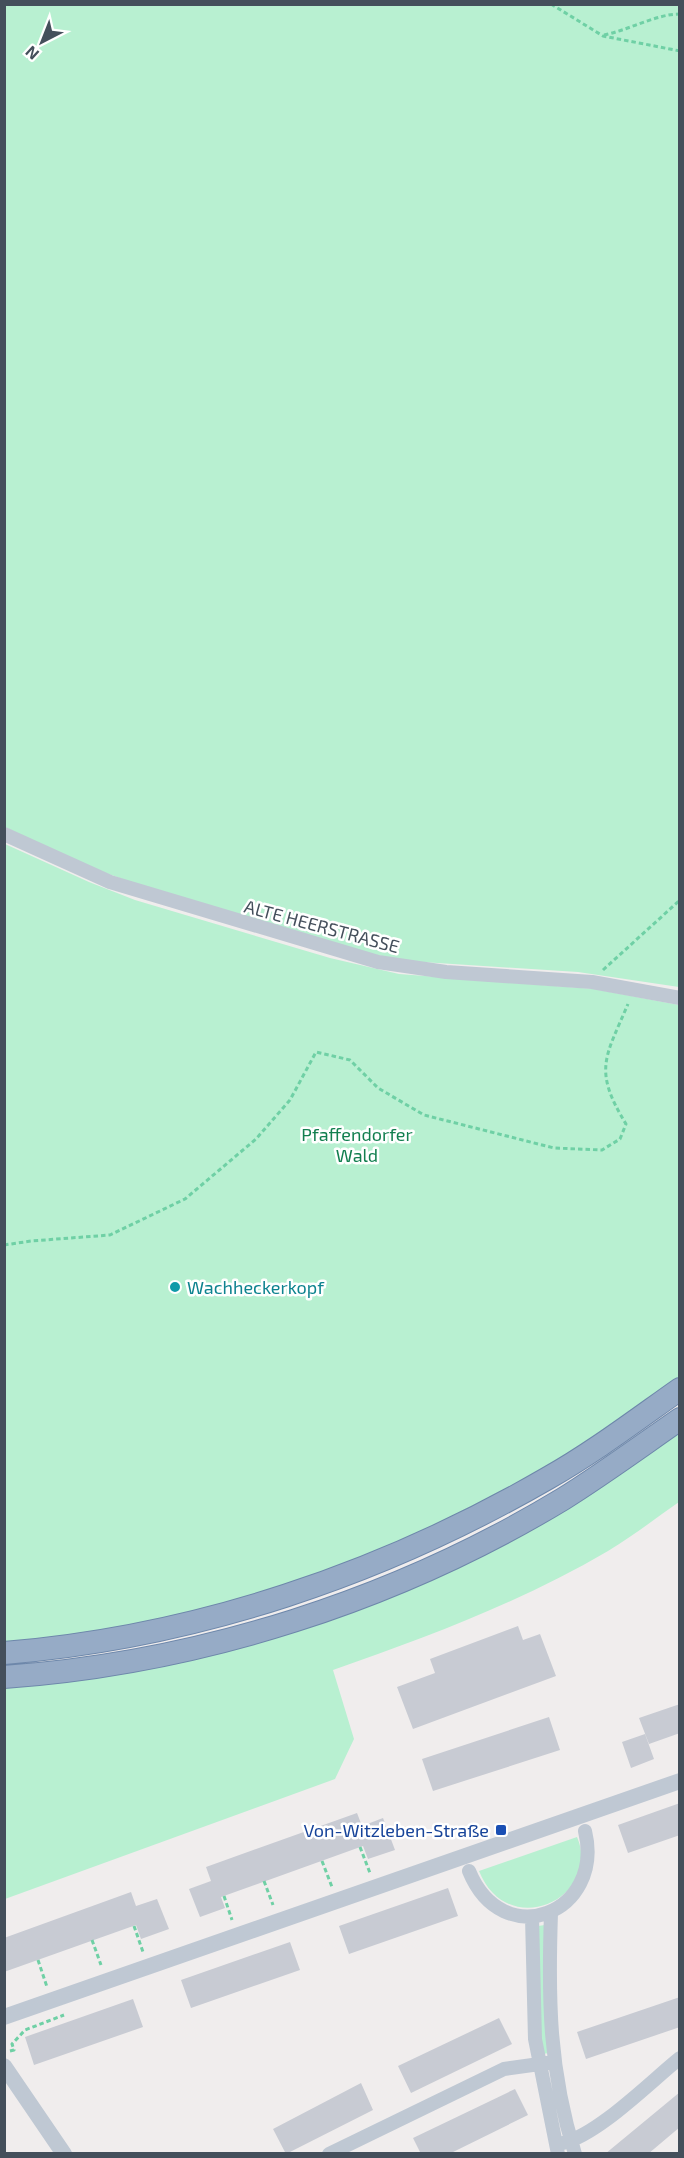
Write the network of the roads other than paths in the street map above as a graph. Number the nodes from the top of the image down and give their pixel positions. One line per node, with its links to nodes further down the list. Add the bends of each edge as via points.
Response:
1 (4, 834): 2 (street, ALTE HEERSTRASSE, via 110,882 340,953 436,971 592,982)
2 (680, 998)
3 (680, 1389): 5 (highway, via 550,1477 433,1539 369,1567 211,1618 127,1636)
4 (680, 1419): 6 (highway, via 563,1499 500,1534 379,1590 216,1643 143,1659)
5 (4, 1653)
6 (4, 1677)
7 (680, 1781): 12 (street)
8 (585, 1831): 10 (street, via 585,1873 568,1899)
9 (470, 1871): 11 (street, via 491,1904 511,1915)
10 (551, 1913): 11 (street); 14 (street, via 550,2021)
11 (532, 1917): 15 (street)
12 (4, 2017)
13 (680, 2058): 17 (street)
14 (554, 2062): 15 (street); 17 (street)
15 (538, 2063): 18 (street); 20 (street, via 497,2072)
16 (4, 2067): 19 (street)
17 (573, 2147): 18 (street)
18 (557, 2149)
19 (64, 2154)
20 (329, 2154)

